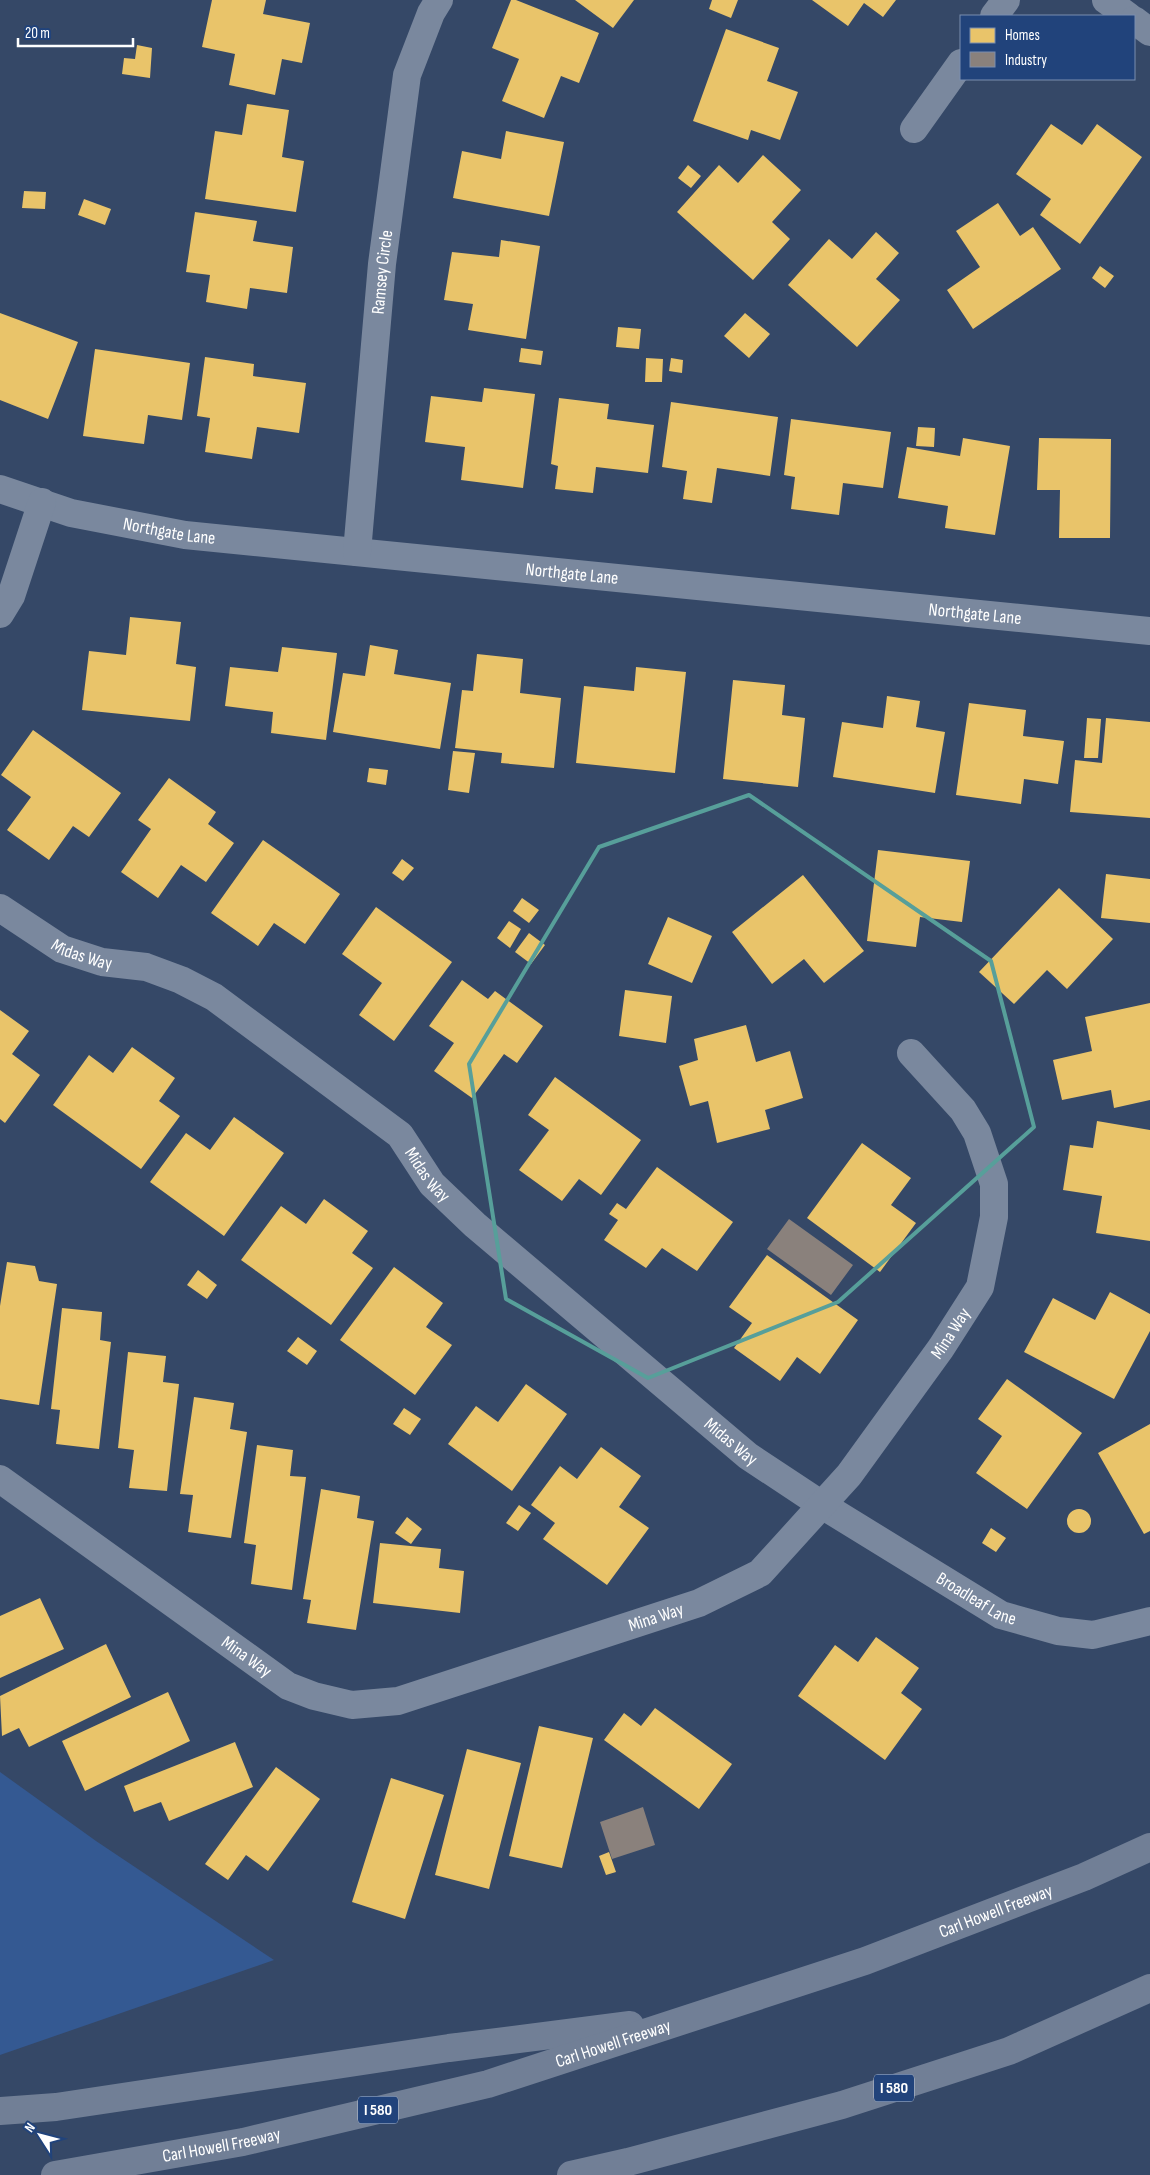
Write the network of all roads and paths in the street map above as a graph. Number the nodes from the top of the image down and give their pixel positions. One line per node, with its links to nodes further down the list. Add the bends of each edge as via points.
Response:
1 (439, 0): 12 (street, Ramsey Circle, via 407,75 382,264)
2 (1006, 0): 4 (street)
3 (1106, 0): 5 (street)
4 (995, 15)
5 (1127, 15)
6 (1135, 21): 7 (street)
7 (1150, 32)
8 (960, 64): 9 (street)
9 (914, 129)
10 (0, 489): 11 (street, Northgate Lane)
11 (42, 502): 12 (street, Northgate Lane, via 71,513 185,535); 13 (street, via 11,596)
12 (357, 552): 14 (street, Northgate Lane)
13 (0, 614)
14 (1150, 631)
15 (0, 908): 18 (street, Midas Way, via 62,949 102,962 146,967 214,997 400,1135 432,1184 475,1225 748,1456)
16 (911, 1053): 18 (street, Mina Way, via 963,1110 977,1133 994,1184 994,1217 980,1287 941,1348 849,1475)
17 (0, 1479): 18 (street, Mina Way, via 288,1686 352,1705 398,1701 699,1604 760,1573)
18 (822, 1505): 19 (street, Broadleaf Lane, via 1001,1615 1058,1631 1093,1635)
19 (1150, 1621)
20 (1150, 1847): 22 (highway, Carl Howell Freeway / I 580, via 1084,1877 865,1961)
21 (1150, 1988): 24 (highway, I 580, via 1008,2051 842,2106)
22 (693, 2017): 23 (highway, via 449,2048 56,2107); 25 (highway, Carl Howell Freeway / I 580, via 488,2084 243,2142)
23 (0, 2111)
24 (628, 2162): 26 (highway, I 580); 27 (highway)
25 (55, 2175)
26 (571, 2175)
27 (595, 2175)

